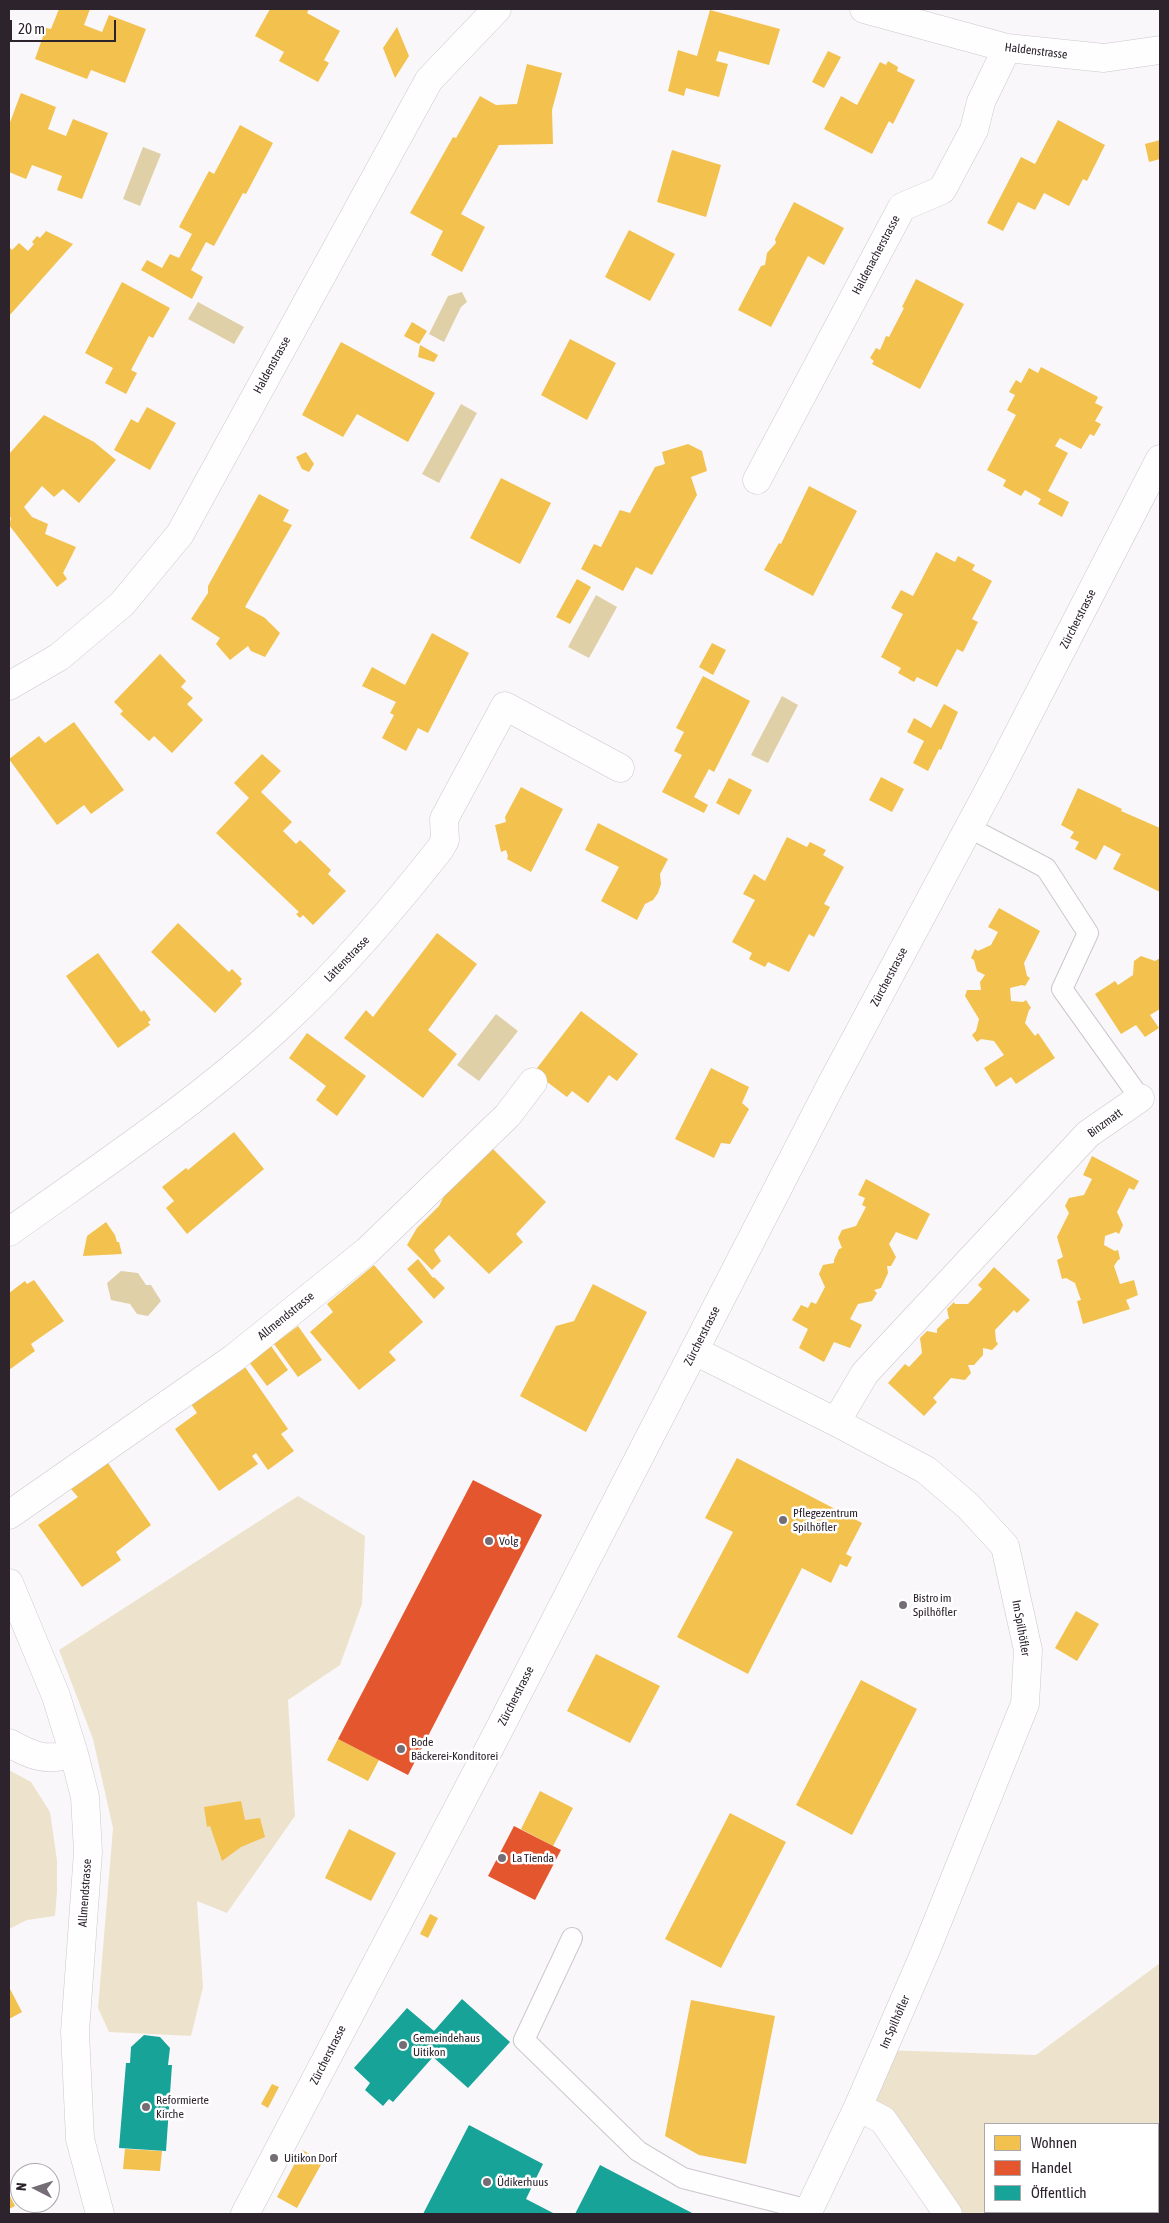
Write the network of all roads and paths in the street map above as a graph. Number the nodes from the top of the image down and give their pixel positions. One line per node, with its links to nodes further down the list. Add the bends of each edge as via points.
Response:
1 (497, 9): 7 (street, Haldenstrasse, via 429,80 180,534 122,604 59,657)
2 (880, 11): 3 (street, Haldenstrasse)
3 (1007, 48): 4 (street, Haldenstrasse, via 1104,58); 6 (street, Haldenacherstrasse, via 981,102 974,130 942,190 902,207)
4 (1160, 50)
5 (1160, 459): 9 (street, Zürcherstrasse)
6 (757, 480)
7 (9, 686)
8 (620, 768): 12 (street, Lättenstrasse, via 505,706 444,819 445,840 440,849 360,947 280,1027 178,1112)
9 (968, 827): 11 (lane, Binzmatt, via 1046,868 1057,884 1088,933 1062,989); 13 (street, Zürcherstrasse)
10 (533, 1082): 15 (street, Allmendstrasse, via 508,1115 367,1251 234,1358)
11 (1140, 1098): 14 (street, Binzmatt, via 1088,1134 865,1373)
12 (9, 1232)
13 (695, 1352): 14 (street, Im Spilhöfler); 24 (street, Zürcherstrasse)
14 (836, 1422): 20 (street, Im Spilhöfler, via 926,1470 968,1506 1005,1546 1028,1650 1025,1704 926,1950)
15 (9, 1516)
16 (9, 1583): 18 (street, Allmendstrasse, via 56,1696)
17 (9, 1743): 18 (street, via 33,1756 55,1759)
18 (74, 1754): 23 (street, Allmendstrasse, via 84,1797 88,1852 75,2032 80,2139)
19 (572, 1938): 21 (lane, via 524,2040 638,2151 682,2178)
20 (858, 2107): 22 (street, Im Spilhöfler); 25 (street, via 883,2120)
21 (768, 2207): 22 (lane)
22 (808, 2212)
23 (100, 2214)
24 (245, 2214)
25 (948, 2214)

